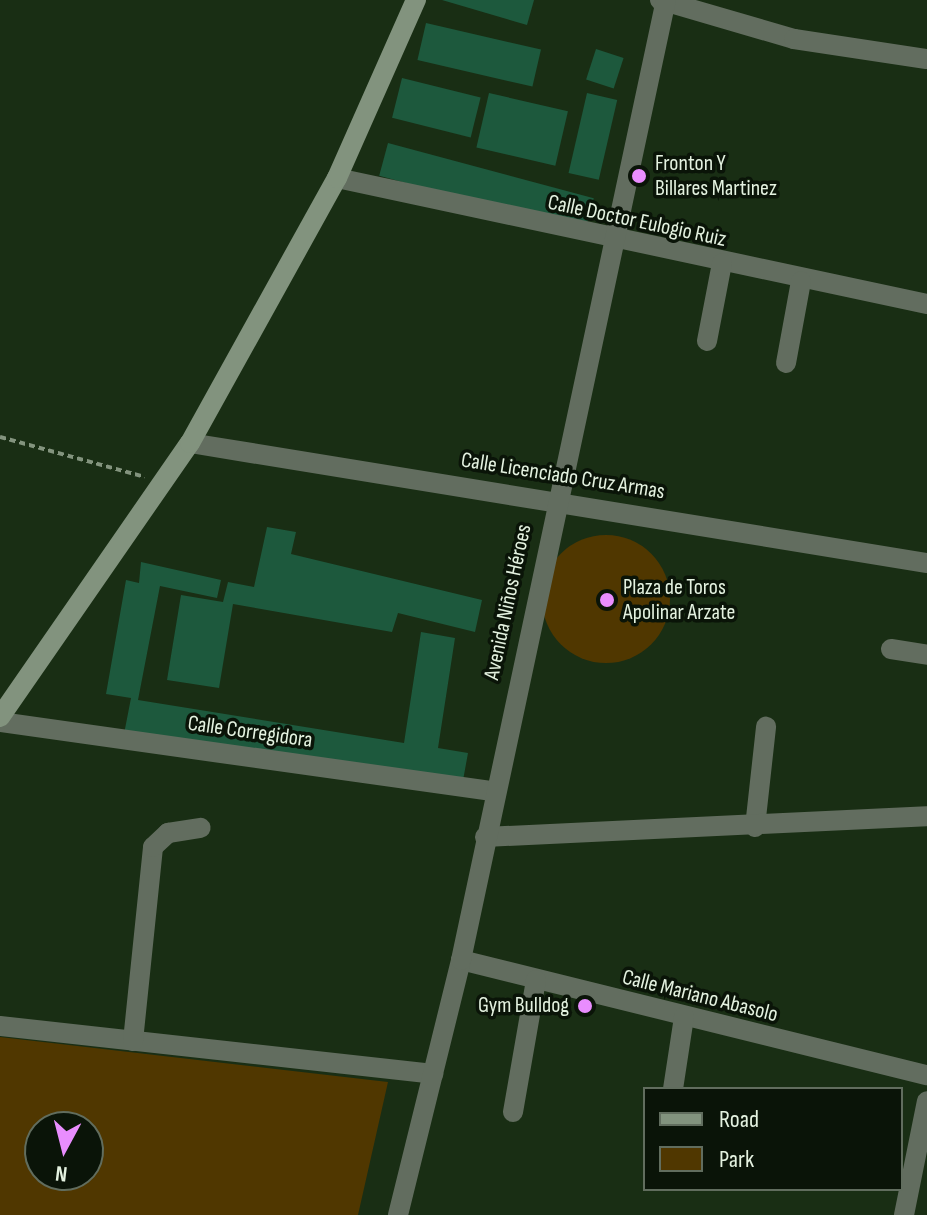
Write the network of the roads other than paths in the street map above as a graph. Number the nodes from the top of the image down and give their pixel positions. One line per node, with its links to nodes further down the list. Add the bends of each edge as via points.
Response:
1 (416, 0): 4 (street)
2 (664, 1): 3 (street, via 794,39); 5 (street, Avenida Niños Héroes)
3 (927, 59)
4 (337, 178): 5 (street, Calle Doctor Eulogio Ruiz); 11 (street)
5 (618, 243): 6 (street, Calle Doctor Eulogio Ruiz); 12 (street, Avenida Niños Héroes)
6 (722, 263): 7 (street, Calle Doctor Eulogio Ruiz); 9 (street)
7 (801, 281): 8 (street, Calle Doctor Eulogio Ruiz); 10 (street)
8 (927, 304)
9 (707, 341)
10 (786, 363)
11 (190, 443): 12 (street, Calle Licenciado Cruz Armas); 16 (street)
12 (555, 497): 13 (street, Calle Licenciado Cruz Armas); 18 (street, Avenida Niños Héroes)
13 (927, 563)
14 (891, 649): 15 (street)
15 (927, 655)
16 (0, 720): 18 (street, Calle Corregidora)
17 (766, 727): 20 (street)
18 (494, 791): 22 (street, Avenida Niños Héroes)
19 (927, 816): 20 (street)
20 (755, 827): 22 (street)
21 (201, 828): 27 (street, via 168,833 153,847)
22 (485, 837): 23 (street, Avenida Niños Héroes)
23 (461, 960): 24 (street, Calle Mariano Abasolo); 28 (street, Avenida Niños Héroes)
24 (536, 980): 25 (street, Calle Mariano Abasolo); 32 (street)
25 (684, 1017): 29 (street, Calle Mariano Abasolo); 30 (street)
26 (0, 1026): 27 (street)
27 (133, 1041): 28 (street)
28 (433, 1074): 33 (street, Avenida Niños Héroes)
29 (927, 1075)
30 (673, 1087)
31 (927, 1101): 34 (street)
32 (513, 1112)
33 (398, 1215)
34 (904, 1215)

